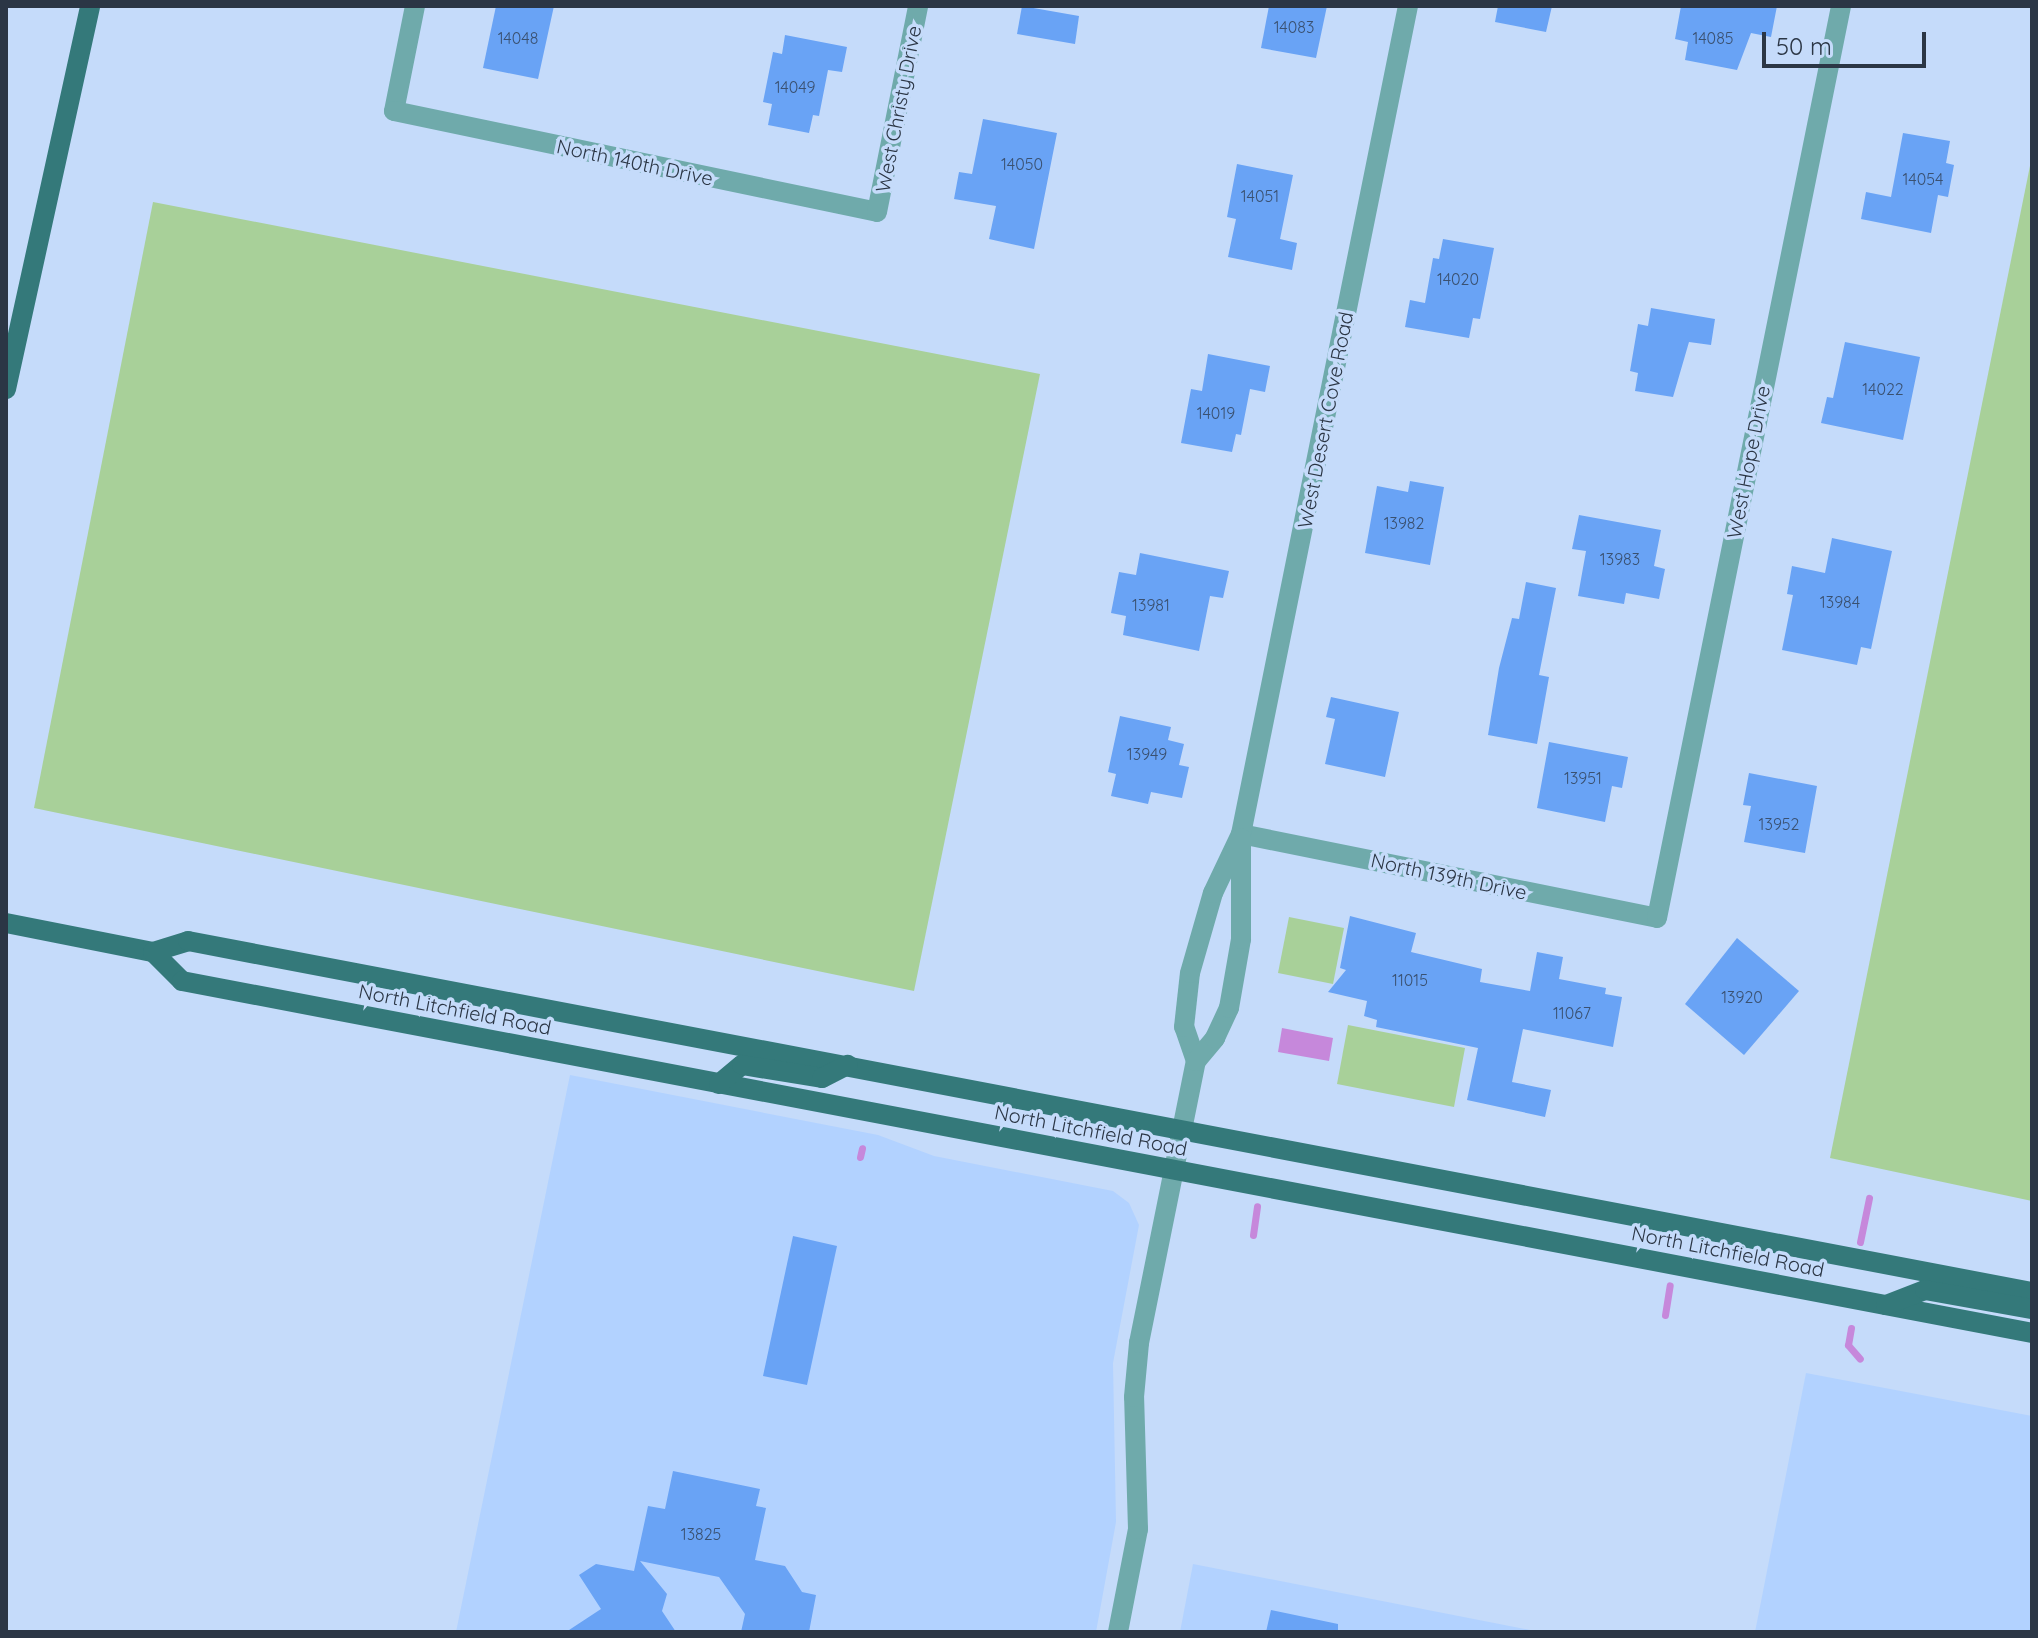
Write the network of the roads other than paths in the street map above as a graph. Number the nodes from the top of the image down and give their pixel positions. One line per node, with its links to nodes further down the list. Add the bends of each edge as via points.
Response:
1 (90, 6): 7 (main road)
2 (415, 6): 6 (street, North 140th Drive, via 394,111)
3 (918, 6): 6 (street, West Christy Drive)
4 (1408, 6): 8 (street, West Desert Cove Road)
5 (1841, 6): 9 (street, West Hope Drive)
6 (877, 212)
7 (6, 389)
8 (1241, 834): 9 (street, North 139th Drive); 12 (street, West Desert Cove Road, via 1243,902 1229,1008); 12 (street, West Desert Cove Road, via 1213,893 1190,973 1184,1027)
9 (1657, 918)
10 (6, 923): 11 (main road, North Litchfield Road)
11 (153, 952): 13 (main road, North Litchfield Road, via 188,941); 14 (main road, North Litchfield Road, via 182,981)
12 (1196, 1061): 15 (street, West Desert Cove Road)
13 (848, 1065): 14 (main road, via 822,1078 742,1065); 15 (main road, North Litchfield Road)
14 (719, 1084): 16 (main road, North Litchfield Road)
15 (1182, 1131): 16 (street, West Desert Cove Road); 17 (main road, North Litchfield Road)
16 (1173, 1170): 18 (main road, North Litchfield Road); 21 (street, West Desert Cove Road, via 1139,1343 1134,1397 1138,1529)
17 (2032, 1292)
18 (1886, 1305): 19 (main road, via 1925,1290); 20 (main road, North Litchfield Road)
19 (2032, 1309)
20 (2032, 1333)
21 (1118, 1632)

